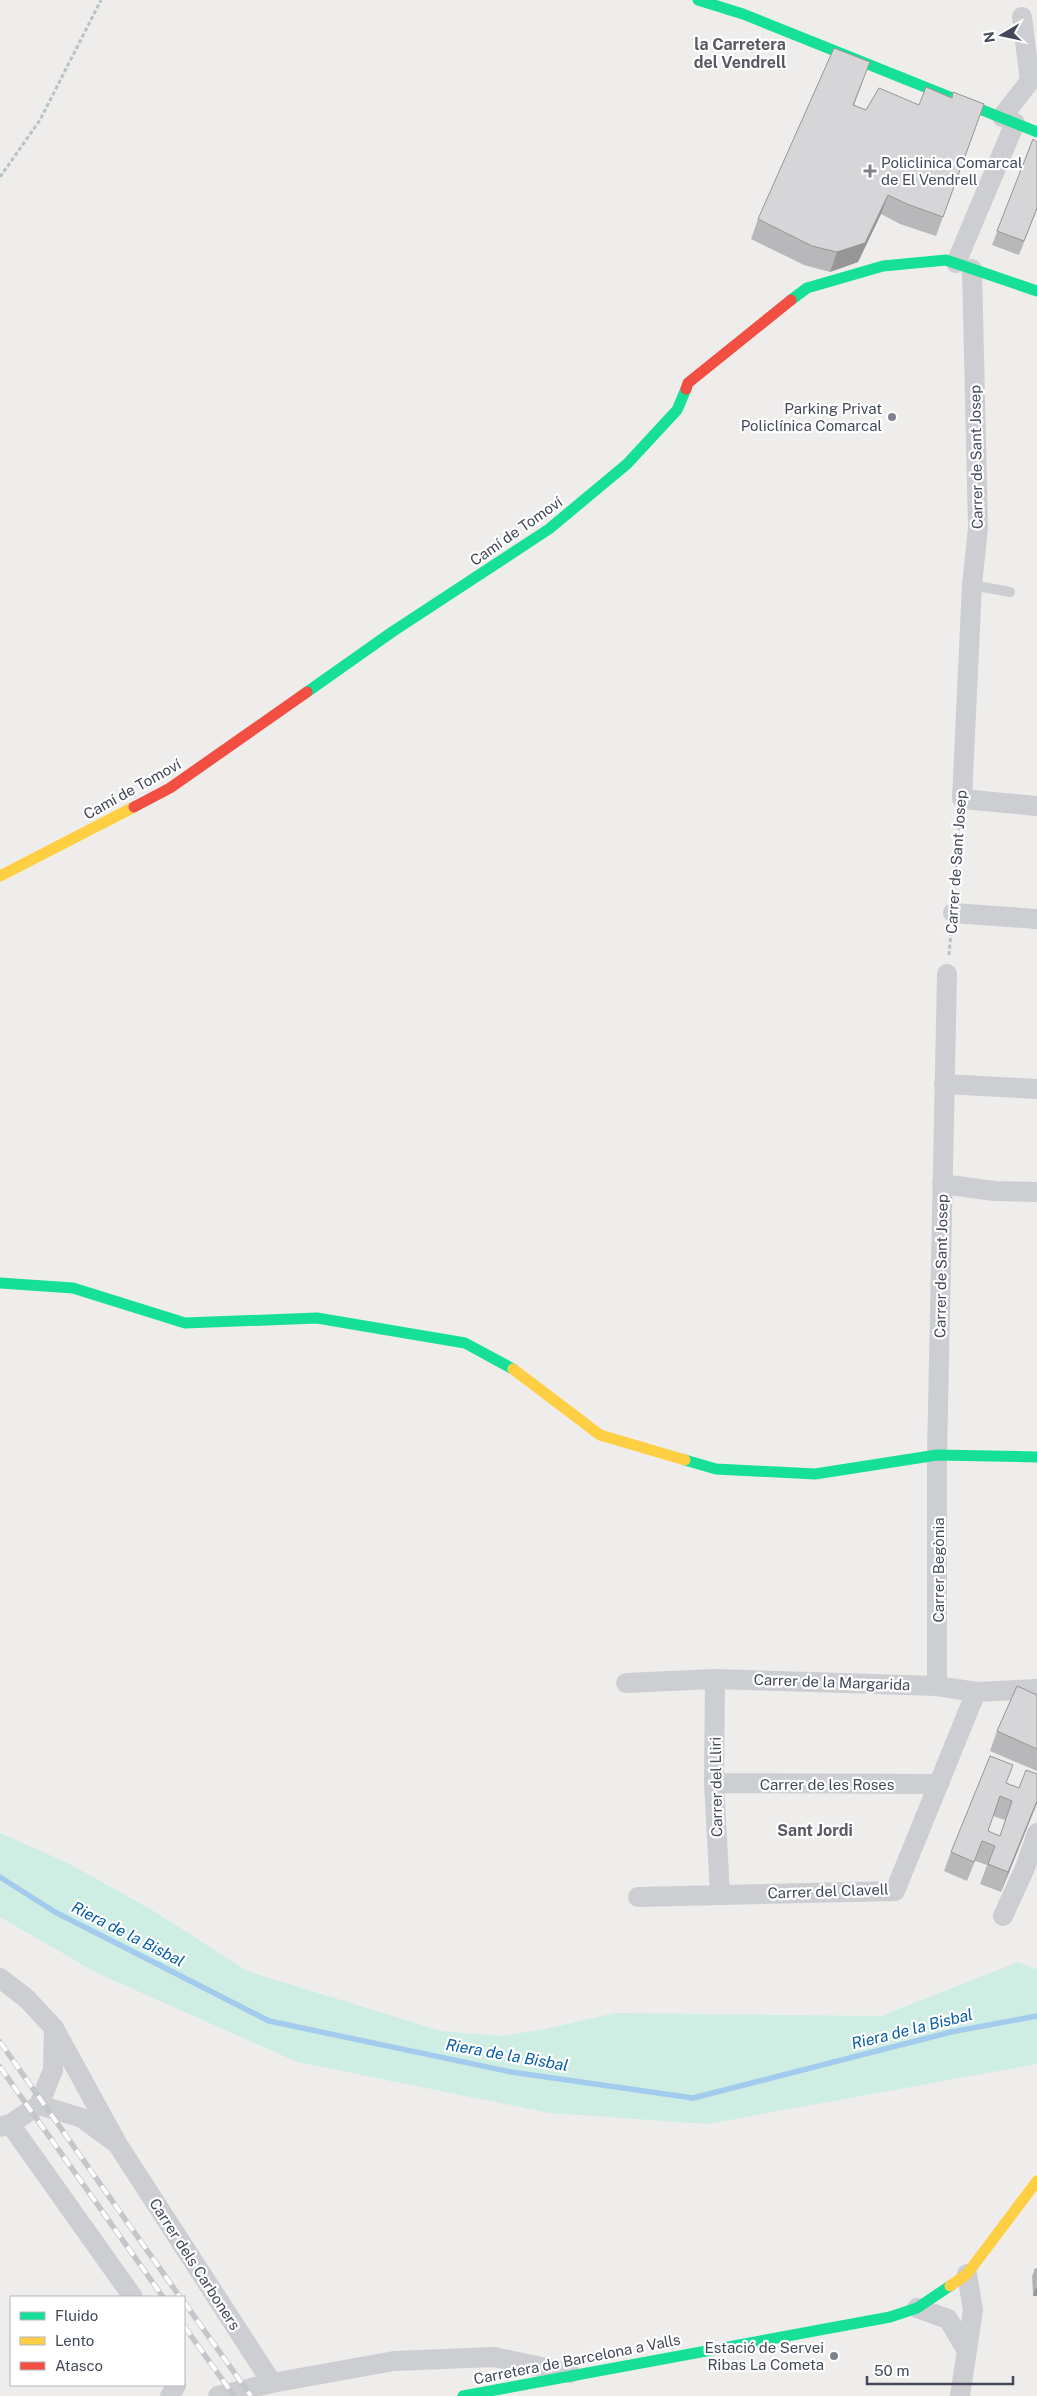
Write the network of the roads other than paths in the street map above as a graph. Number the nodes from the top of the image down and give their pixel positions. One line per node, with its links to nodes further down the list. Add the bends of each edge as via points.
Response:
1 (698, 0): 3 (street)
2 (750, 0): 3 (street)
3 (743, 14): 6 (street)
4 (1022, 17): 5 (street)
5 (1033, 79): 6 (street, Carrer de Sant Josep)
6 (1008, 120): 7 (street); 8 (street, Carrer de Sant Josep)
7 (1037, 132)
8 (964, 266): 9 (street, Camí de Tomoví); 10 (street, Carrer de Sant Josep, via 978,528); 13 (street, Camí de Tomoví, via 946,260 884,266 807,288 688,383 677,410 627,464 550,530 392,632 170,788)
9 (1037, 290)
10 (972, 585): 11 (lane); 12 (street, Carrer de Sant Josep, via 962,799)
11 (1010, 592)
12 (1037, 806)
13 (0, 876)
14 (953, 913): 15 (street)
15 (1037, 919)
16 (947, 974): 17 (street, Carrer de Sant Josep)
17 (944, 1084): 18 (street); 19 (street, Carrer de Sant Josep)
18 (1037, 1089)
19 (942, 1184): 20 (street, via 994,1191); 22 (street, Carrer de Sant Josep)
20 (1037, 1192)
21 (0, 1284): 22 (street, via 73,1288 185,1323 317,1318 465,1343 506,1363 600,1435 716,1469 815,1474)
22 (937, 1455): 23 (street); 26 (street, Carrer Begònia)
23 (1037, 1456)
24 (715, 1679): 25 (street, Carrer de la Margarida); 26 (street, Carrer de la Margarida); 29 (street, Carrer del Lliri)
25 (626, 1683)
26 (937, 1686): 28 (street, Carrer de la Margarida)
27 (1037, 1689): 28 (street, Carrer de la Margarida)
28 (976, 1692): 30 (street, Carrer del Clavell)
29 (714, 1784): 30 (street, Carrer de les Roses); 32 (street, Carrer del Lliri)
30 (939, 1784): 32 (street, Carrer del Clavell, via 895,1891)
31 (1037, 1833): 34 (street)
32 (720, 1894): 33 (street, Carrer del Clavell)
33 (638, 1897)
34 (1003, 1916)
35 (0, 1978): 36 (street, Carrer dels Carboners, via 27,1999)
36 (54, 2028): 37 (street, via 52,2070); 39 (street, Carrer dels Carboners)
37 (39, 2105): 38 (street); 39 (street, Carrer dels Carboners, via 82,2118)
38 (5, 2126): 44 (street)
39 (118, 2145): 48 (street, Carrer dels Carboners)
40 (1037, 2181): 42 (street, Carretera de Barcelona a Valls)
41 (1037, 2202): 42 (street)
42 (1014, 2215): 43 (street, Carretera de Barcelona a Valls)
43 (967, 2274): 45 (street, Carretera de Barcelona a Valls); 46 (street, via 973,2310)
44 (132, 2296)
45 (917, 2308): 46 (street, via 948,2319); 47 (street, Carretera de Barcelona a Valls, via 890,2316)
46 (967, 2351): 51 (street)
47 (579, 2374): 48 (street, via 494,2357 394,2361); 50 (street, Carretera de Barcelona a Valls)
48 (272, 2383): 49 (street)
49 (218, 2396)
50 (463, 2396)
51 (960, 2396)

